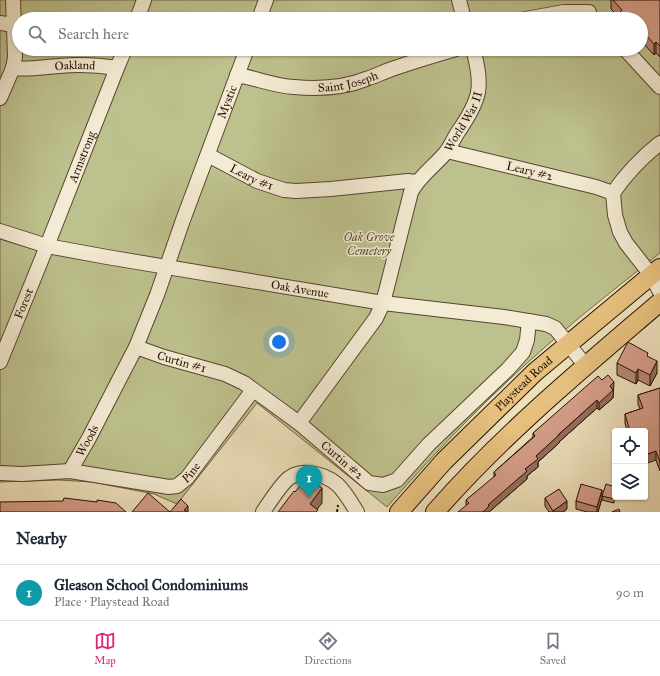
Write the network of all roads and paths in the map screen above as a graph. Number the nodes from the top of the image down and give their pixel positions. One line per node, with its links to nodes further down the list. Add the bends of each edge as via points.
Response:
1 (13, 0): 6 (street)
2 (144, 0): 7 (street)
3 (266, 0): 8 (street)
4 (459, 0): 9 (street)
5 (574, 0): 10 (street)
6 (13, 12)
7 (140, 12)
8 (262, 12)
9 (462, 12)
10 (588, 12)
11 (0, 23): 12 (street)
12 (12, 25)
13 (15, 56): 19 (street)
14 (122, 56): 20 (street)
15 (244, 56): 21 (street, Mystic)
16 (432, 56): 21 (street, Saint Joseph, via 365,80 318,88 293,87)
17 (475, 56): 25 (street, World War II, via 480,82 476,100)
18 (631, 56): 22 (street)
19 (13, 68): 20 (street, Oakland, via 27,70 97,65); 23 (street)
20 (117, 68): 30 (street, Armstrong)
21 (237, 74): 26 (street, Mystic)
22 (660, 87)
23 (0, 98)
24 (660, 143): 28 (street, via 642,157)
25 (447, 151): 27 (street, World War II); 28 (street, Leary #2)
26 (208, 155): 27 (street, Leary #1, via 257,181 284,190); 31 (street)
27 (416, 182): 35 (street, via 411,192)
28 (613, 193): 32 (street, via 620,232 626,243)
29 (0, 231): 30 (street, Oak Avenue)
30 (47, 246): 31 (street, Oak Avenue); 39 (street, Forest)
31 (166, 267): 35 (street, Oak Avenue); 38 (street)
32 (656, 272): 33 (street); 37 (main road, Playstead Road)
33 (660, 292)
34 (660, 302): 40 (main road)
35 (383, 303): 36 (street, Oak Avenue); 42 (street, via 376,318)
36 (529, 321): 37 (street, Oak Avenue, via 555,328); 42 (street, Curtin #2, via 523,352 397,480 382,485 369,482)
37 (568, 345): 40 (street, Oak Avenue); 47 (main road, Playstead Road, via 535,372 444,461)
38 (136, 347): 41 (street, Curtin #1, via 225,374); 43 (street, Woods)
39 (0, 362)
40 (586, 366): 48 (main road, via 534,410)
41 (253, 390): 42 (street, Curtin #1); 43 (street, Pine, via 187,478 175,487)
42 (299, 423)
43 (70, 471): 44 (street)
44 (0, 474)
45 (263, 512): 46 (street, via 289,478 305,473 331,479 347,496)
46 (357, 512)
47 (399, 512)
48 (435, 512)

